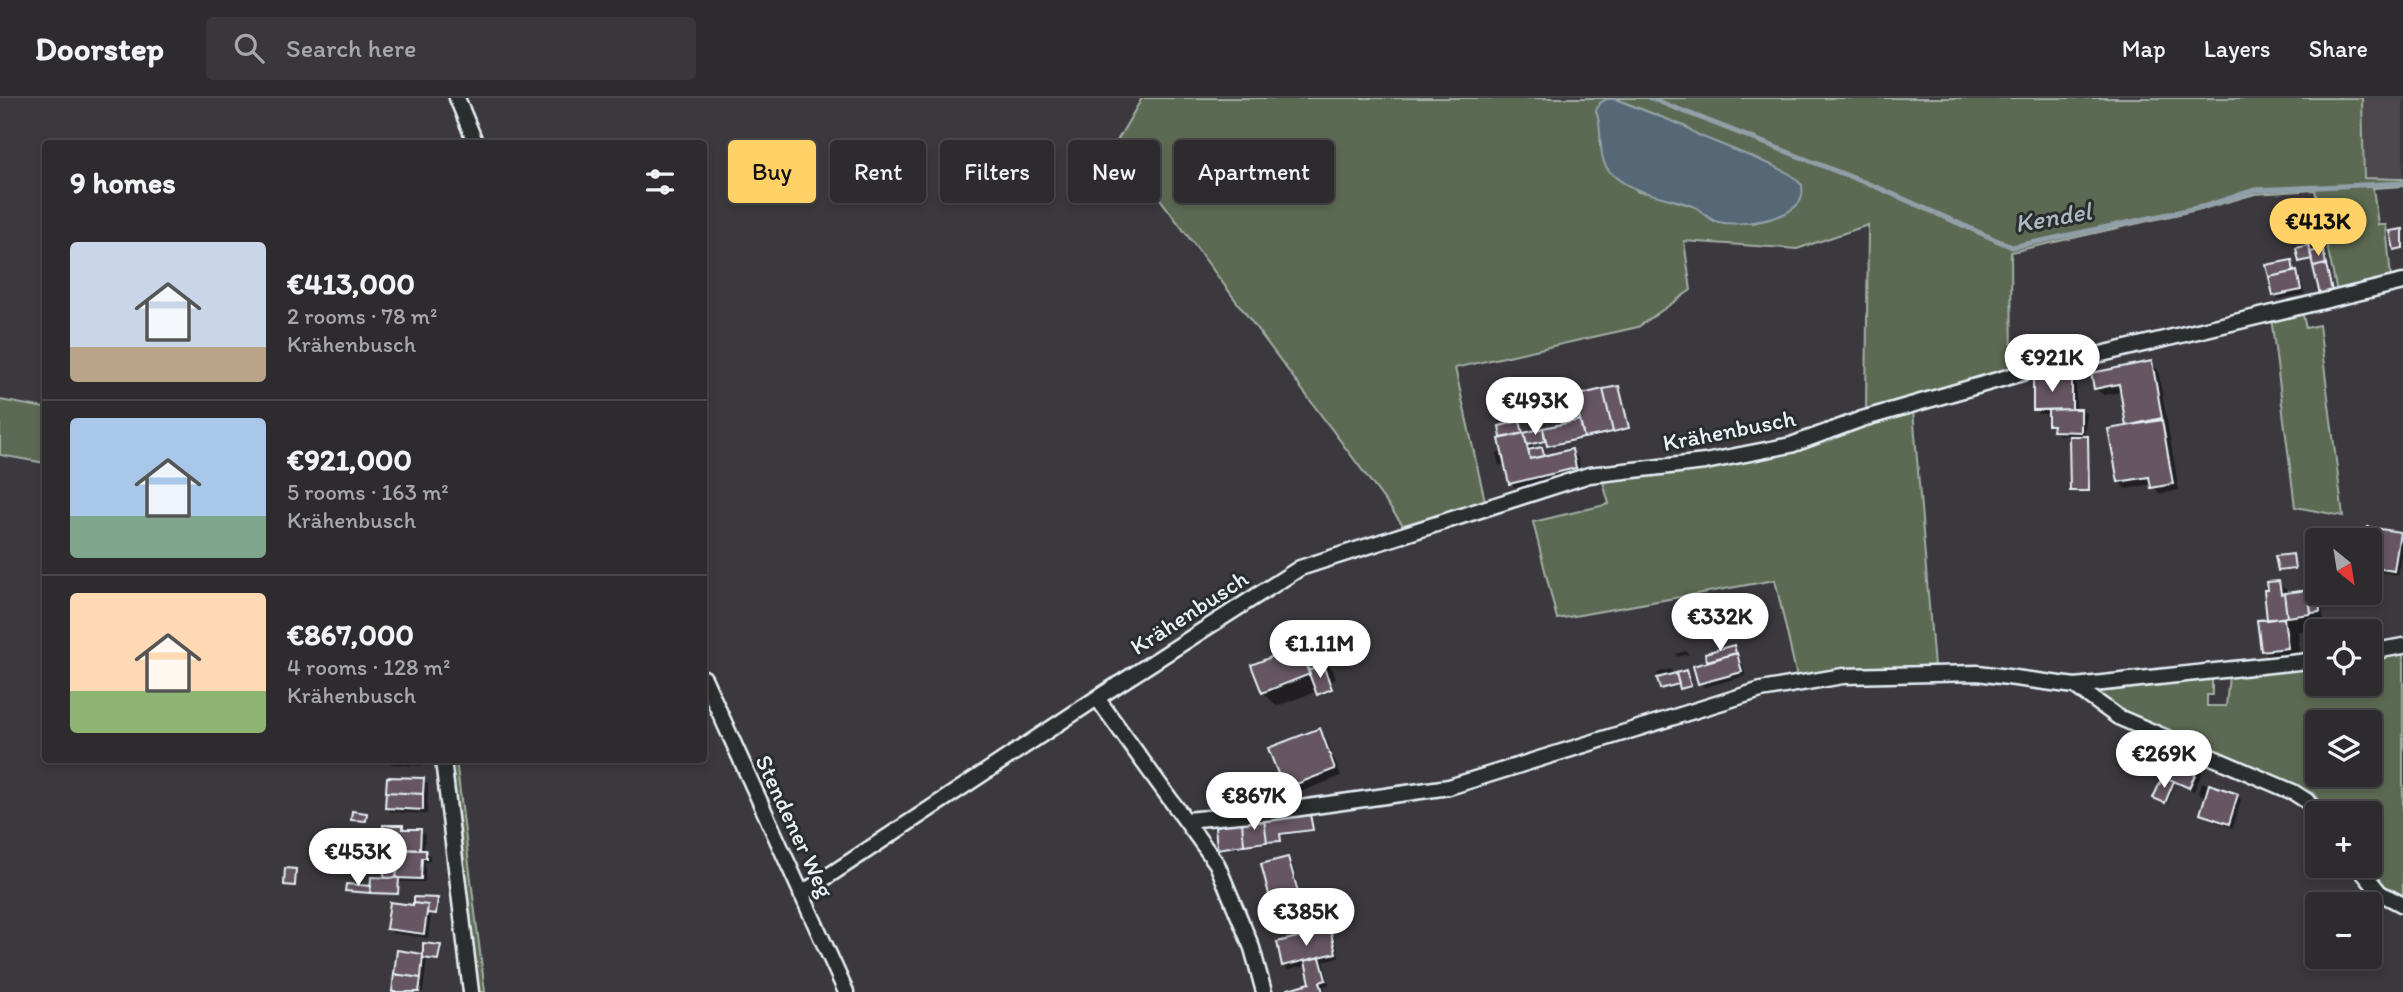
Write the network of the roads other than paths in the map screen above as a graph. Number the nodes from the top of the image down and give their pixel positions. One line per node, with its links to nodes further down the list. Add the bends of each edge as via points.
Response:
1 (457, 98): 2 (street)
2 (474, 140)
3 (2403, 282): 9 (street, Krähenbusch, via 2022,373 1862,419 1791,445 1705,462 1589,475 1300,568)
4 (2403, 646): 5 (street)
5 (2382, 650)
6 (2305, 661): 8 (street)
7 (707, 685): 14 (street, Stendener Weg)
8 (2075, 686): 11 (street, via 2118,717); 12 (street, via 1978,673 1843,676 1761,690 1449,787 1272,813)
9 (1097, 698): 12 (street); 14 (street, Krähenbusch)
10 (443, 763): 16 (street)
11 (2307, 801)
12 (1186, 820): 18 (street, via 1217,864 1252,948)
13 (2368, 878): 15 (street, via 2380,893)
14 (801, 894): 17 (street, Stendener Weg)
15 (2403, 905)
16 (471, 992)
17 (846, 992)
18 (1264, 992)

